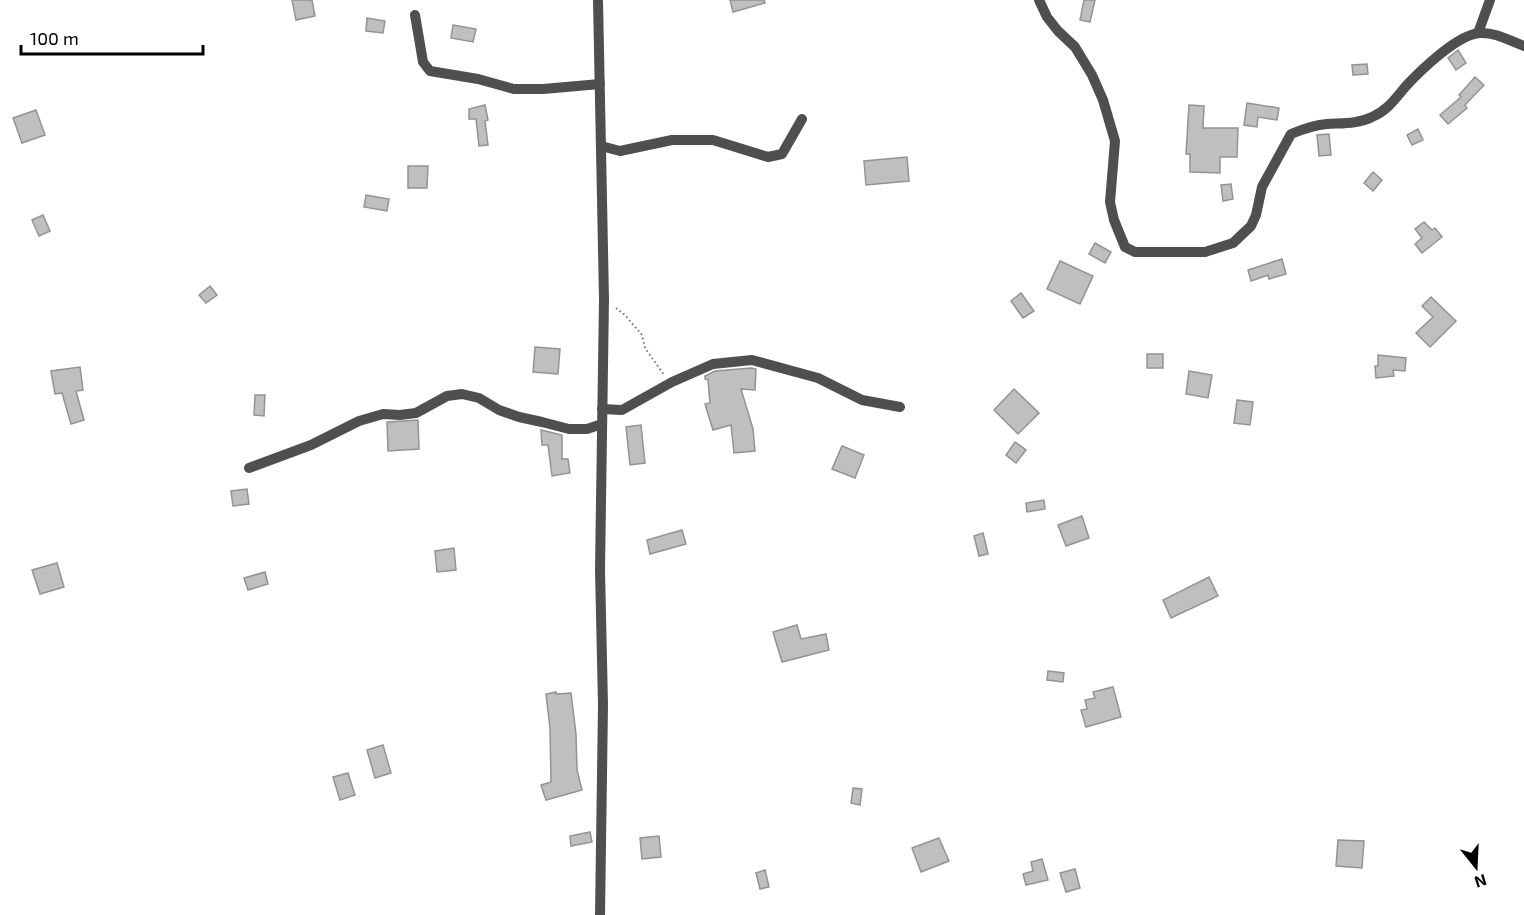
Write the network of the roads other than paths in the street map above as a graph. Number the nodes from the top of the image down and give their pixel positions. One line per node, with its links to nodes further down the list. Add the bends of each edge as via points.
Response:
1 (598, 0): 7 (street)
2 (1039, 0): 5 (street, via 1058,32 1075,47 1103,100 1115,141 1110,202 1125,247 1135,252 1204,252 1233,243 1257,215 1262,187 1291,134 1371,118 1389,107 1408,84 1461,38)
3 (1490, 0): 5 (street)
4 (415, 15): 7 (street, via 423,62 430,71 514,89)
5 (1478, 33): 6 (street)
6 (1524, 46)
7 (600, 84): 9 (street)
8 (802, 119): 9 (street, via 782,154 768,157 713,140 672,141 620,151)
9 (601, 146): 11 (street)
10 (900, 407): 11 (street, via 862,400 818,378 752,360 713,364 622,410)
11 (602, 409): 12 (street)
12 (602, 424): 13 (street, via 569,429 519,417 462,394 447,396 416,412 382,414 359,421 311,445); 14 (street)
13 (249, 468)
14 (600, 915)

